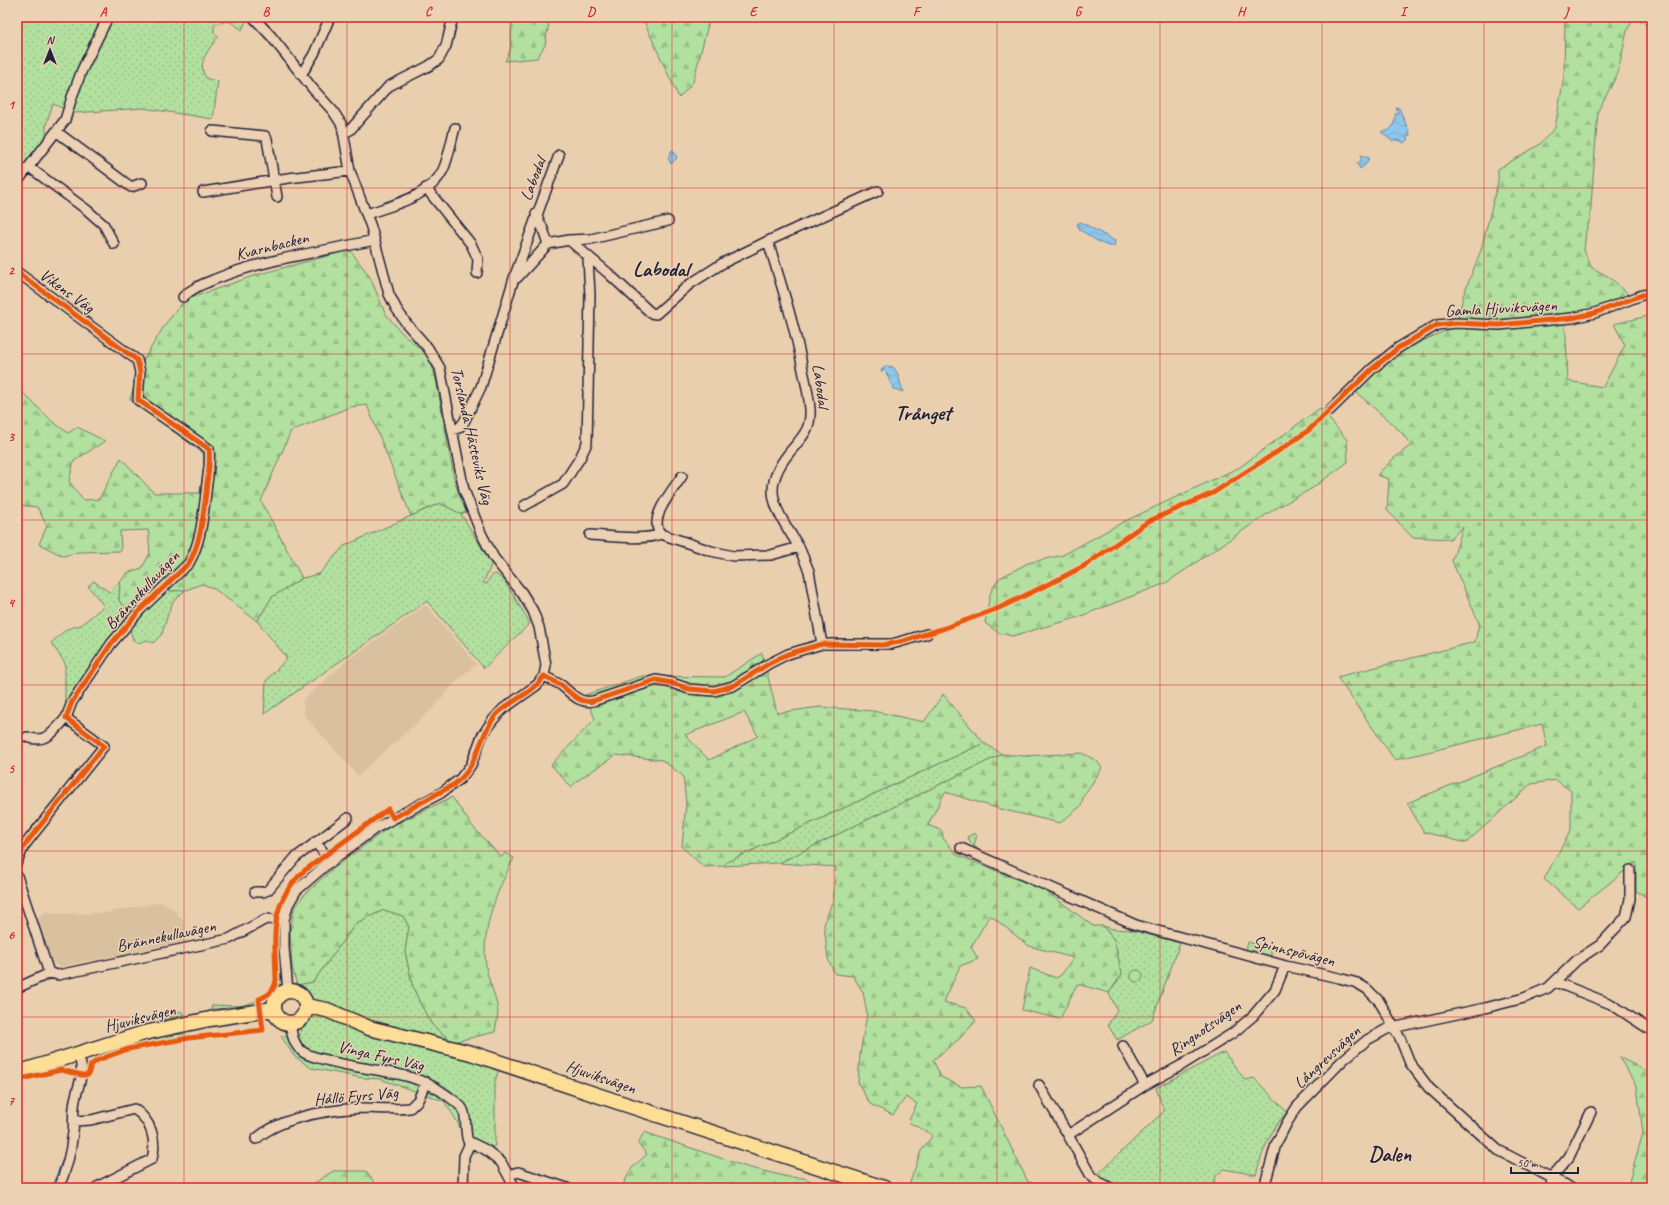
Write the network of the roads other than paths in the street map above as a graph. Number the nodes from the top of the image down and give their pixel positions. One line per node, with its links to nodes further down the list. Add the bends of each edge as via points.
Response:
1 (108, 17): 8 (street, via 89,52 65,120)
2 (253, 17): 5 (street, Torslanda Hästeviks Väg)
3 (330, 17): 5 (street, via 314,54)
4 (453, 17): 9 (street, via 446,46 439,59 389,86 350,130)
5 (301, 75): 9 (street, Torslanda Hästeviks Väg, via 333,111)
6 (455, 128): 16 (street, via 442,170 438,178)
7 (212, 131): 13 (street, via 265,136)
8 (58, 132): 11 (street); 15 (street, via 132,187)
9 (344, 133): 12 (street, Torslanda Hästeviks Väg)
10 (559, 155): 21 (street, Labodal)
11 (29, 167): 14 (street); 26 (street, via 88,210 104,225)
12 (350, 171): 13 (street); 20 (street, Torslanda Hästeviks Väg)
13 (273, 180): 18 (street); 19 (street)
14 (17, 182)
15 (142, 184)
16 (426, 188): 20 (street, via 418,194); 30 (street, via 471,244 478,259)
17 (878, 191): 25 (street)
18 (203, 192)
19 (277, 197)
20 (367, 214): 23 (street, Torslanda Hästeviks Väg)
21 (536, 214): 27 (street, Labodal); 31 (street, Labodal)
22 (668, 222): 24 (street, via 591,239)
23 (374, 240): 33 (street, Kvarnbacken, via 289,257 237,271 202,284); 36 (street, Torslanda Hästeviks Väg, via 385,282 396,308 428,348 440,368)
24 (569, 240): 27 (street); 28 (street)
25 (768, 241): 28 (street, via 723,263 690,284 656,314 651,313); 41 (street, Labodal, via 797,339 810,409 809,427 780,464 773,487 777,508)
26 (114, 244)
27 (548, 244): 31 (street, via 517,278)
28 (588, 258): 38 (street, via 590,296 587,443 563,484)
29 (17, 272): 34 (street, Vikens Väg)
30 (477, 273)
31 (514, 278): 36 (street, Labodal, via 478,394 464,422 459,428)
32 (1652, 294): 35 (street, Gamla Hjuviksvägen, via 1596,313 1572,318 1499,324 1437,325 1398,348)
33 (183, 296)
34 (100, 334): 45 (street, Brännekullavägen, via 137,360 140,372 138,400 209,449 210,460 203,518 195,553 111,644 72,702)
35 (1330, 410)
36 (452, 430): 44 (street, Torslanda Hästeviks Väg, via 464,490 481,533 494,558 528,602 536,618 546,665)
37 (682, 476): 39 (street, via 656,518)
38 (524, 506)
39 (661, 534): 40 (street, via 641,537); 41 (street, via 733,556 771,555)
40 (590, 535)
41 (798, 547): 43 (street, Labodal, via 809,572)
42 (928, 634): 43 (street, via 892,644)
43 (822, 644): 44 (street, via 788,654 733,686 714,691 689,689 656,680 584,702)
44 (544, 676): 51 (street, via 537,685 503,709 492,721 482,736 471,765 460,779 441,793 376,828)
45 (66, 718): 46 (street, via 44,739 34,740); 50 (street, via 104,746 34,832)
46 (27, 737)
47 (348, 818): 48 (street)
48 (315, 842): 51 (street); 54 (street, via 289,864 268,890)
49 (961, 848): 56 (street, Spinnspövägen, via 1136,925)
50 (17, 862)
51 (332, 862): 55 (street, via 296,891 288,905)
52 (1630, 870): 58 (street, Långrevsvägen, via 1630,899 1626,917 1600,945 1577,960)
53 (17, 876): 57 (street)
54 (255, 892)
55 (284, 920): 57 (street, Brännekullavägen, via 266,919 229,939 212,943 58,975); 60 (street)
56 (1285, 966): 64 (street, Spinnspövägen, via 1357,983 1379,1001); 71 (street, Ringnotsvägen, via 1276,990 1233,1033)
57 (50, 973): 59 (street, Brännekullavägen)
58 (1555, 982): 64 (street, Långrevsvägen, via 1548,988 1524,998); 65 (street, via 1611,1004)
59 (17, 988)
60 (288, 991): 61 (main road, via 300,995); 62 (main road, via 277,997)
61 (306, 1006): 63 (main road, via 302,1017); 84 (main road, Hjuviksvägen, via 327,1010 369,1028 471,1053)
62 (274, 1009): 63 (main road, via 280,1019); 67 (main road, Hjuviksvägen, via 166,1028)
63 (290, 1023): 69 (street, Vinga Fyrs Väg, via 294,1041 309,1055)
64 (1394, 1028): 78 (street, Spinnspövägen, via 1410,1063 1428,1088 1498,1150); 86 (street, Långrevsvägen, via 1380,1031 1367,1040 1323,1079 1297,1107 1276,1144)
65 (1652, 1031)
66 (1123, 1046): 71 (street)
67 (78, 1054): 68 (main road, Hjuviksvägen); 73 (street, via 82,1076 74,1102)
68 (17, 1073)
69 (426, 1082): 75 (street, Hållö Fyrs Väg, via 418,1100 410,1108 361,1108 290,1120 264,1132); 76 (street, Vinga Fyrs Väg, via 462,1108)
70 (1039, 1085): 74 (street)
71 (1145, 1085): 74 (street, Ringnotsvägen)
72 (1591, 1112): 78 (street, via 1569,1157)
73 (74, 1121): 79 (street, via 96,1119 134,1109 151,1130 154,1140 152,1159); 80 (street, via 69,1161)
74 (1068, 1135): 85 (street, via 1091,1176)
75 (256, 1139)
76 (470, 1143): 77 (street, via 496,1157); 81 (street, via 464,1156)
77 (509, 1175): 82 (street); 83 (street, via 518,1172)
78 (1551, 1178): 87 (street); 88 (street, Spinnspövägen)
79 (97, 1187)
80 (58, 1188)
81 (463, 1188)
82 (515, 1188)
83 (567, 1188)
84 (884, 1188)
85 (1111, 1188)
86 (1264, 1188)
87 (1552, 1188)
88 (1571, 1188)

